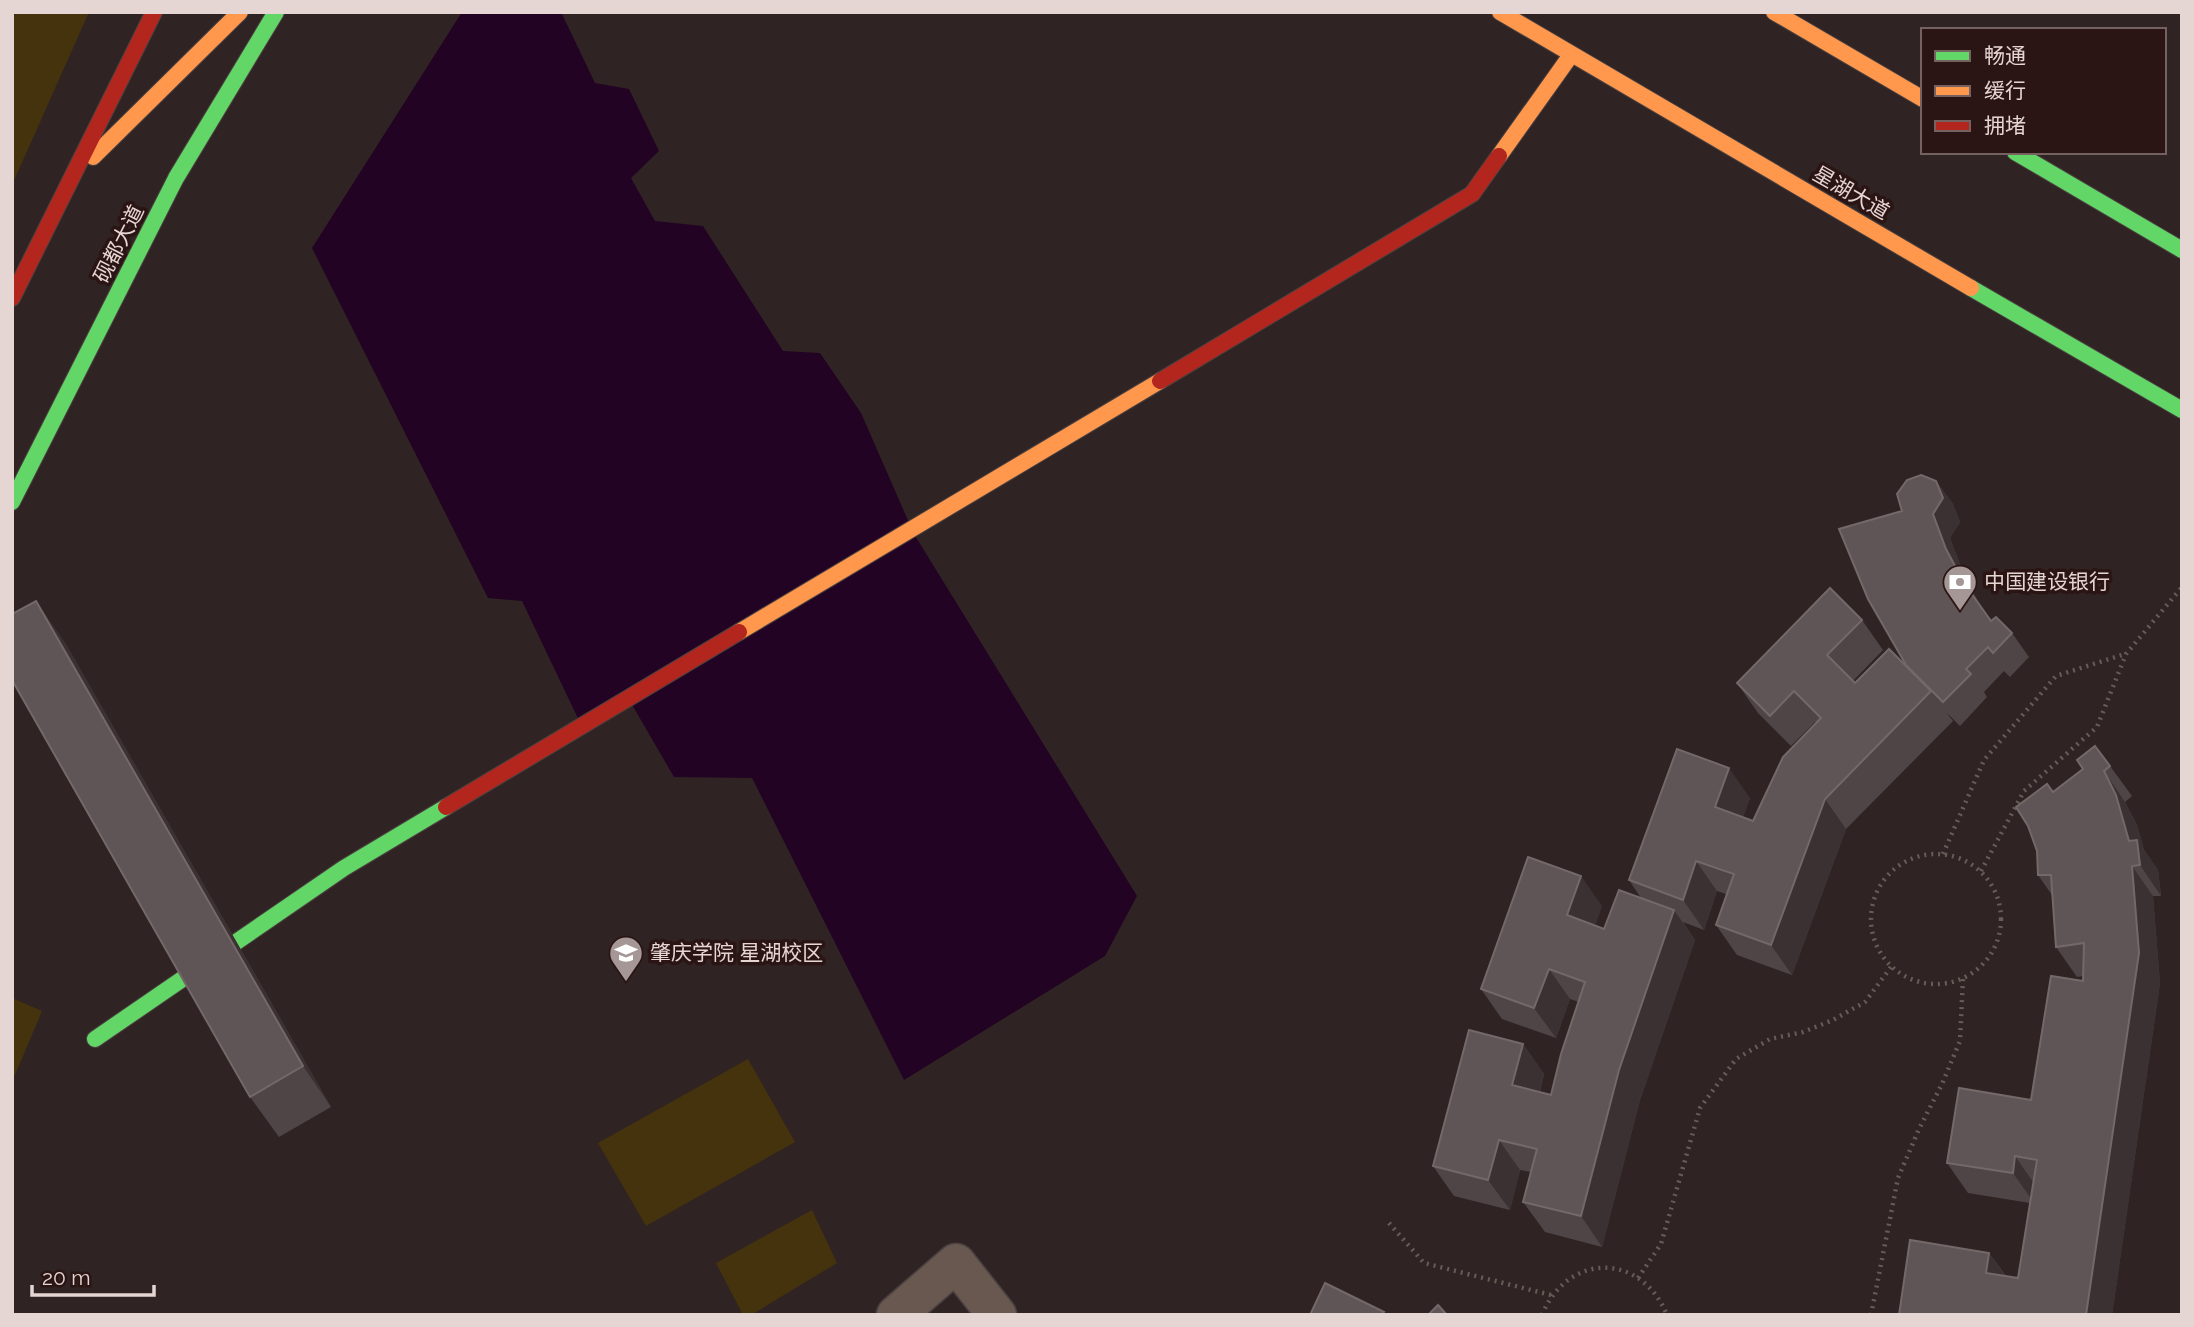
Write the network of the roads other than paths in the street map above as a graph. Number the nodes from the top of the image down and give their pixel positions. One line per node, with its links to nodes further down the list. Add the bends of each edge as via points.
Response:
1 (154, 12): 9 (street)
2 (240, 12): 9 (street)
3 (276, 12): 13 (street, 砚都大道, via 176,178)
4 (1500, 12): 6 (street, 星湖大道)
5 (1774, 12): 7 (street)
6 (1571, 55): 12 (street, 星湖大道); 14 (street, via 1472,194 344,869)
7 (1921, 98)
8 (2018, 154): 10 (street)
9 (69, 180): 11 (street)
10 (2182, 250)
11 (12, 298)
12 (2182, 410)
13 (12, 502)
14 (95, 1039)
15 (896, 1315): 16 (street, via 956,1263)
16 (997, 1315)

